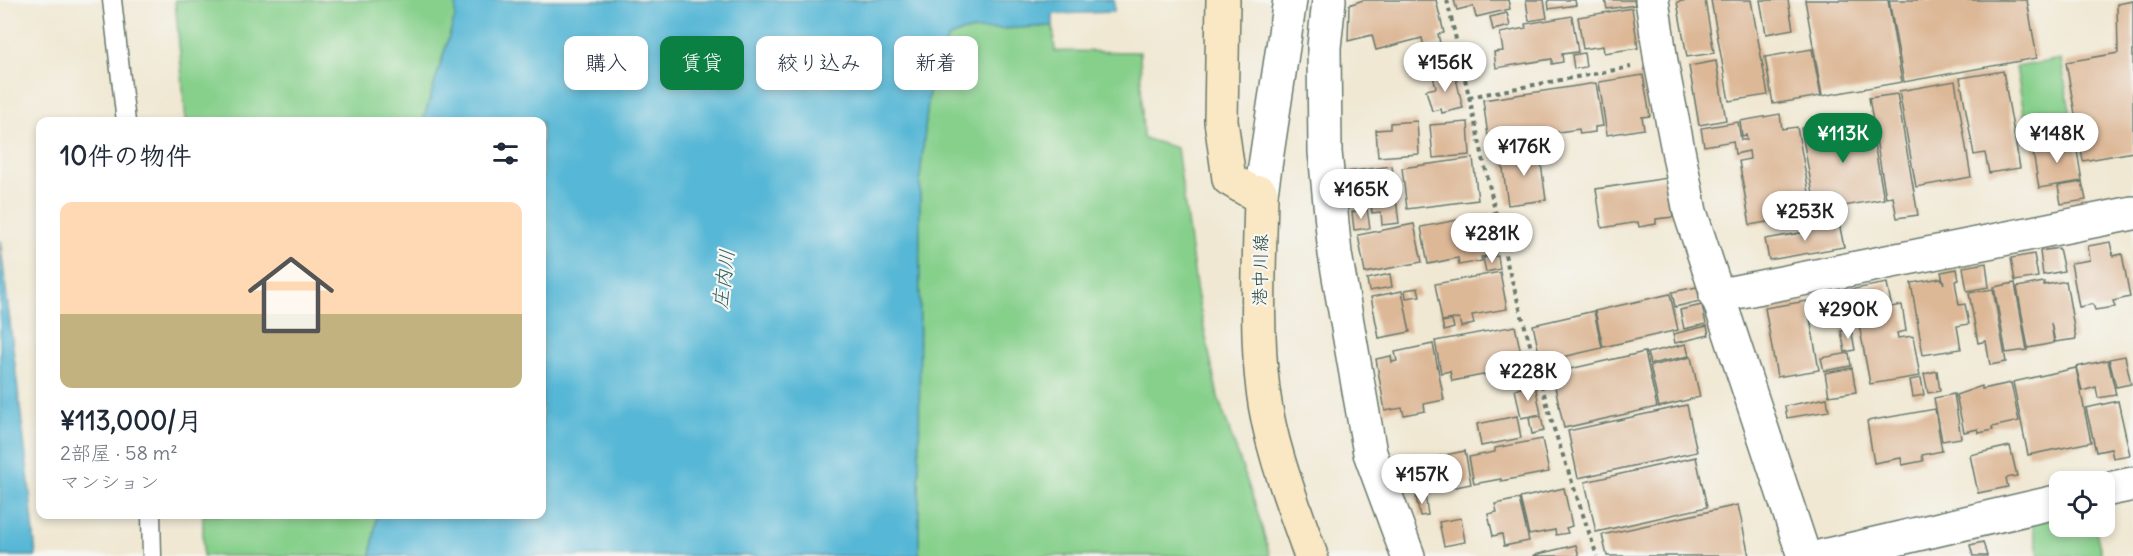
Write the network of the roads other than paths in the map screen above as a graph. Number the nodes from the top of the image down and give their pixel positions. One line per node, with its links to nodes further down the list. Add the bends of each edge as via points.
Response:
1 (112, 0): 6 (lane)
2 (1223, 0): 7 (main road, via 1221,121 1228,179)
3 (1290, 0): 7 (street)
4 (1329, 0): 16 (street, via 1324,46 1325,152 1335,254 1370,453)
5 (1652, 0): 9 (street, via 1690,212)
6 (125, 117)
7 (1261, 194): 15 (main road, 港中川線, via 1258,324 1263,390 1276,455)
8 (2133, 213): 9 (street)
9 (1716, 296): 17 (street)
10 (2133, 484): 11 (street)
11 (2115, 488)
12 (2049, 504): 18 (street)
13 (151, 519): 14 (lane)
14 (152, 556)
15 (1311, 556)
16 (1408, 556)
17 (1804, 556)
18 (1823, 556)

